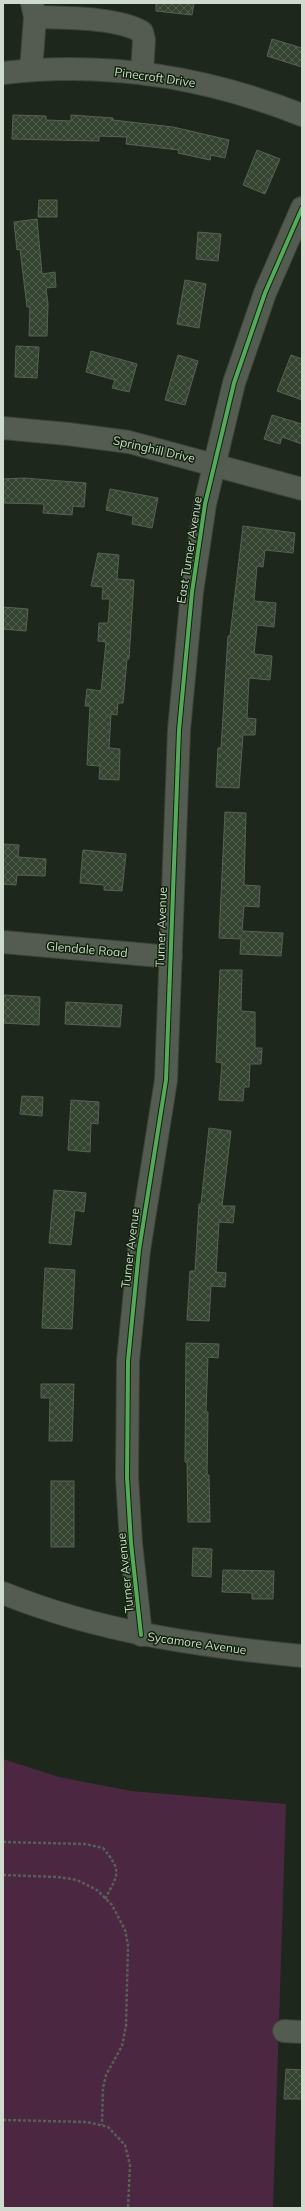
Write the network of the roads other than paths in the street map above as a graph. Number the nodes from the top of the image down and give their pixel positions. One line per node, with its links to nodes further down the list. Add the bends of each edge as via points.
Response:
1 (33, 10): 2 (street); 4 (street, via 134,27 142,32 144,40)
2 (31, 70): 3 (street, Pinecroft Drive); 4 (street, Pinecroft Drive, via 84,69)
3 (3, 73)
4 (142, 73): 5 (street, Pinecroft Drive, via 225,89)
5 (302, 115)
6 (302, 208): 8 (street, East Turner Avenue, via 251,332 223,424)
7 (3, 428): 8 (street, Springhill Drive, via 129,442)
8 (214, 464): 9 (street, Springhill Drive); 10 (street, East Turner Avenue, via 205,504 192,592 182,681)
9 (302, 489)
10 (173, 864): 12 (street, Turner Avenue)
11 (3, 942): 12 (street, Glendale Road)
12 (171, 957): 14 (street, Turner Avenue, via 166,1080 139,1250 128,1361 127,1477)
13 (3, 1593): 14 (street, Sycamore Avenue, via 42,1608)
14 (141, 1635): 15 (street, Sycamore Avenue, via 217,1648)
15 (302, 1656)

